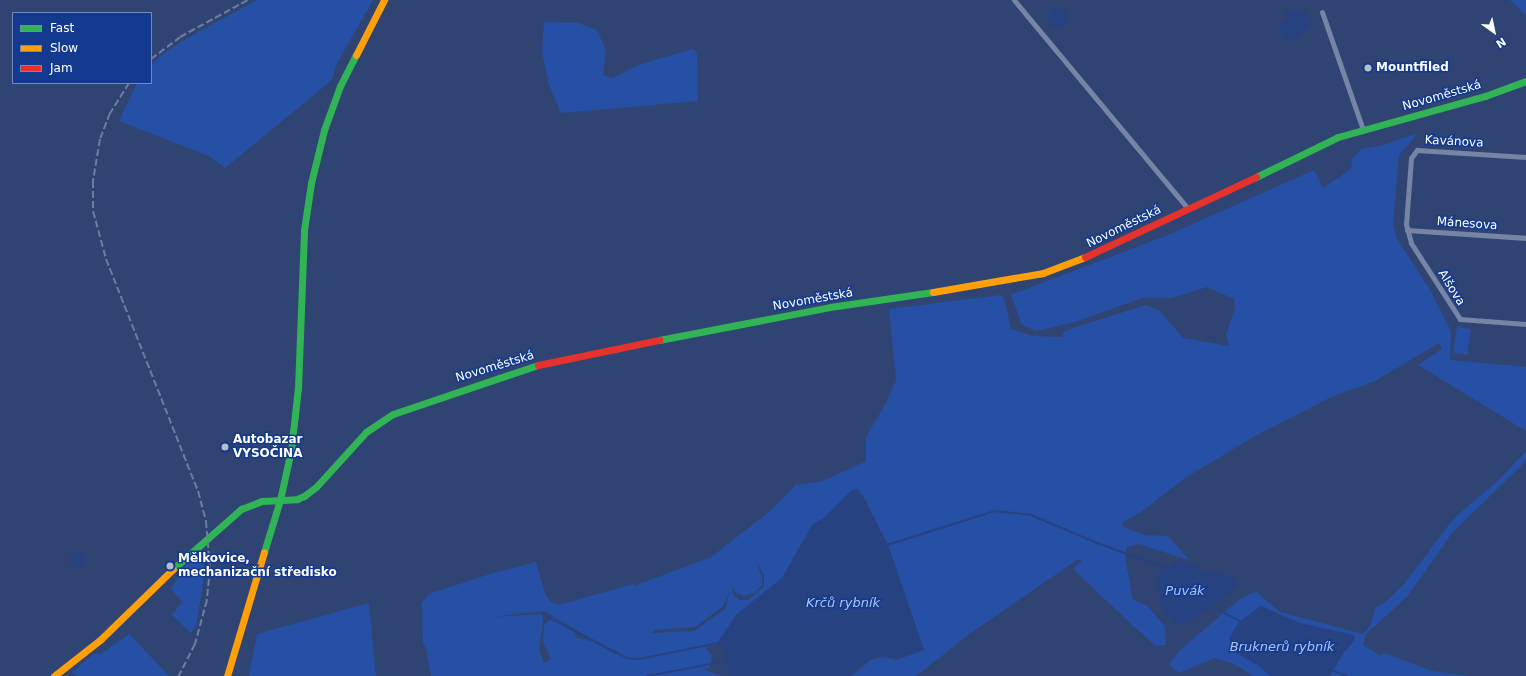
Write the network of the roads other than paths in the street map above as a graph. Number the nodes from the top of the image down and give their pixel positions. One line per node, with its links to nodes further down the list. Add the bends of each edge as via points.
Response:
1 (384, 0): 11 (street, via 340,86 324,130 311,183 304,230 298,388 291,450)
2 (1014, 0): 7 (street)
3 (1322, 12): 5 (street)
4 (1526, 81): 5 (street, Novoměstská, via 1485,96)
5 (1363, 130): 7 (street, Novoměstská, via 1321,144)
6 (1526, 156): 8 (street, Kavánova, via 1417,150 1410,158)
7 (1188, 209): 11 (street, Novoměstská, via 1099,252 1031,276 830,307 571,358 463,388 393,414 378,423 355,442 310,492 297,499)
8 (1407, 230): 9 (street, Mánesova); 10 (street, Alšova, via 1411,243 1460,319)
9 (1526, 238)
10 (1526, 324)
11 (280, 500): 12 (street, Novoměstská, via 256,502 241,509 189,553 101,639); 13 (street)
12 (54, 676)
13 (227, 676)

